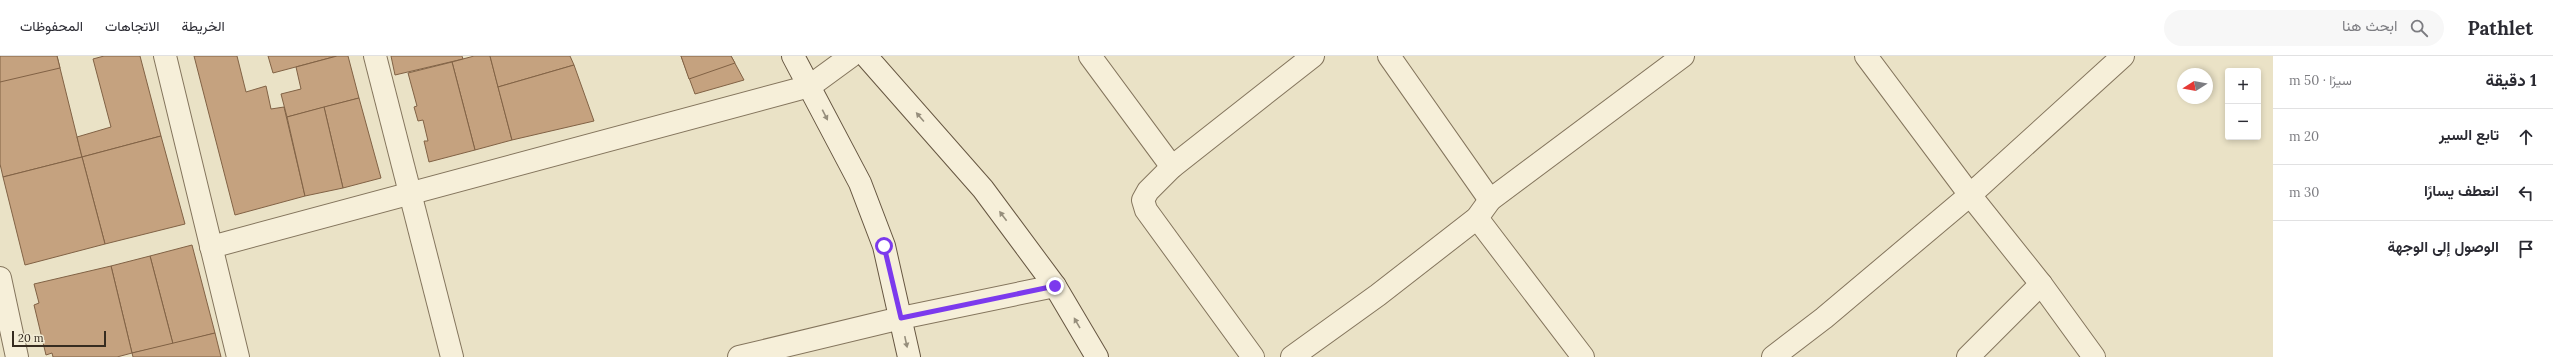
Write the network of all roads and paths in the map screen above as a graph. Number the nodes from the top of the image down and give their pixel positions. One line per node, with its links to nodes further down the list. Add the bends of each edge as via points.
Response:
1 (165, 56): 18 (street)
2 (375, 56): 14 (street)
3 (793, 56): 12 (street)
4 (851, 56): 12 (street)
5 (866, 56): 21 (street, one-way to 5, via 983,189)
6 (1090, 56): 13 (street)
7 (1313, 56): 13 (street)
8 (1389, 56): 16 (street)
9 (1683, 56): 16 (street)
10 (1866, 56): 15 (street)
11 (2123, 56): 15 (street)
12 (810, 86): 14 (street); 23 (street, one-way to 23, via 860,183 884,246)
13 (1172, 167): 31 (street, via 1148,191 1143,200 1146,210)
14 (412, 194): 18 (street); 27 (street)
15 (1970, 195): 20 (street); 34 (street, via 1824,318)
16 (1490, 200): 17 (street)
17 (1477, 218): 24 (street); 33 (street)
18 (211, 247): 26 (street)
19 (0, 278): 22 (street)
20 (2041, 284): 35 (street); 36 (street)
21 (1055, 286): 23 (street); 30 (street, one-way to 21)
22 (3, 302): 25 (street)
23 (901, 318): 28 (street); 29 (street, one-way to 29)
24 (1317, 350): 32 (street)
25 (17, 357)
26 (238, 357)
27 (452, 357)
28 (739, 357)
29 (909, 357)
30 (1097, 357)
31 (1253, 357)
32 (1292, 357)
33 (1583, 357)
34 (1773, 357)
35 (1968, 357)
36 (2094, 357)

